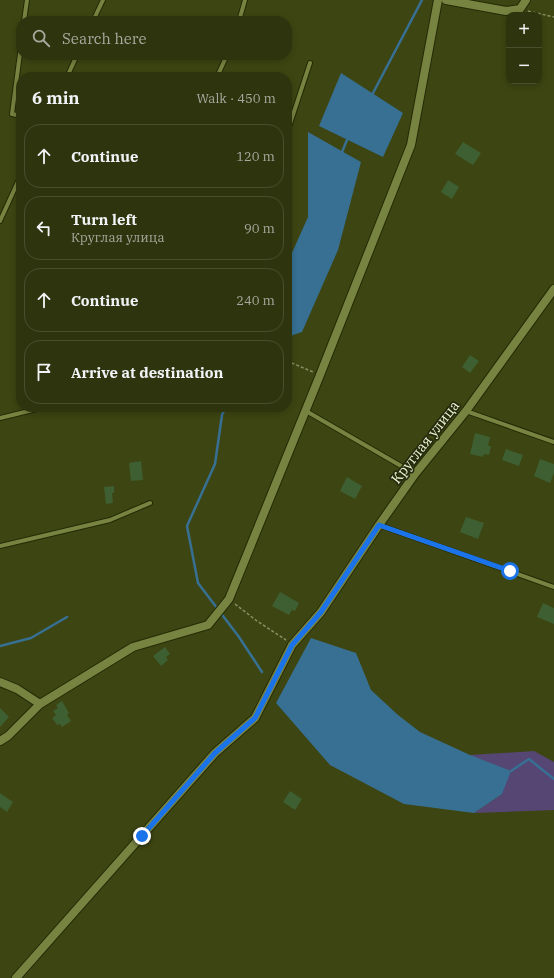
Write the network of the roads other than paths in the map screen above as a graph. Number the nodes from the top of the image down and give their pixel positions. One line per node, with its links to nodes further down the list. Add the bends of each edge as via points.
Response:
1 (27, 0): 7 (lane)
2 (103, 0): 8 (lane)
3 (245, 0): 9 (lane)
4 (438, 0): 23 (street, via 411,145)
5 (446, 0): 6 (street, via 506,11 520,9)
6 (526, 0)
7 (25, 16)
8 (95, 16)
9 (240, 16)
10 (19, 60): 14 (lane)
11 (75, 60): 15 (lane)
12 (225, 60): 16 (lane)
13 (310, 63): 19 (lane)
14 (18, 72)
15 (69, 72)
16 (219, 72)
17 (16, 84): 18 (lane, via 12,114)
18 (16, 115)
19 (292, 118)
20 (16, 186): 21 (lane)
21 (0, 221)
22 (554, 290): 24 (street, Круглая улица)
23 (305, 410): 28 (lane); 34 (street, via 228,599 208,625 133,647)
24 (466, 411): 27 (lane); 28 (street, Круглая улица)
25 (25, 412): 26 (lane)
26 (0, 418)
27 (554, 442)
28 (415, 474): 30 (street, Круглая улица)
29 (150, 503): 31 (lane, via 110,520)
30 (379, 525): 32 (lane); 36 (street, Круглая улица, via 321,612 292,645 255,718 215,753)
31 (0, 546)
32 (554, 587)
33 (0, 682): 34 (street, via 17,689)
34 (40, 704): 35 (street)
35 (0, 741)
36 (16, 978)

